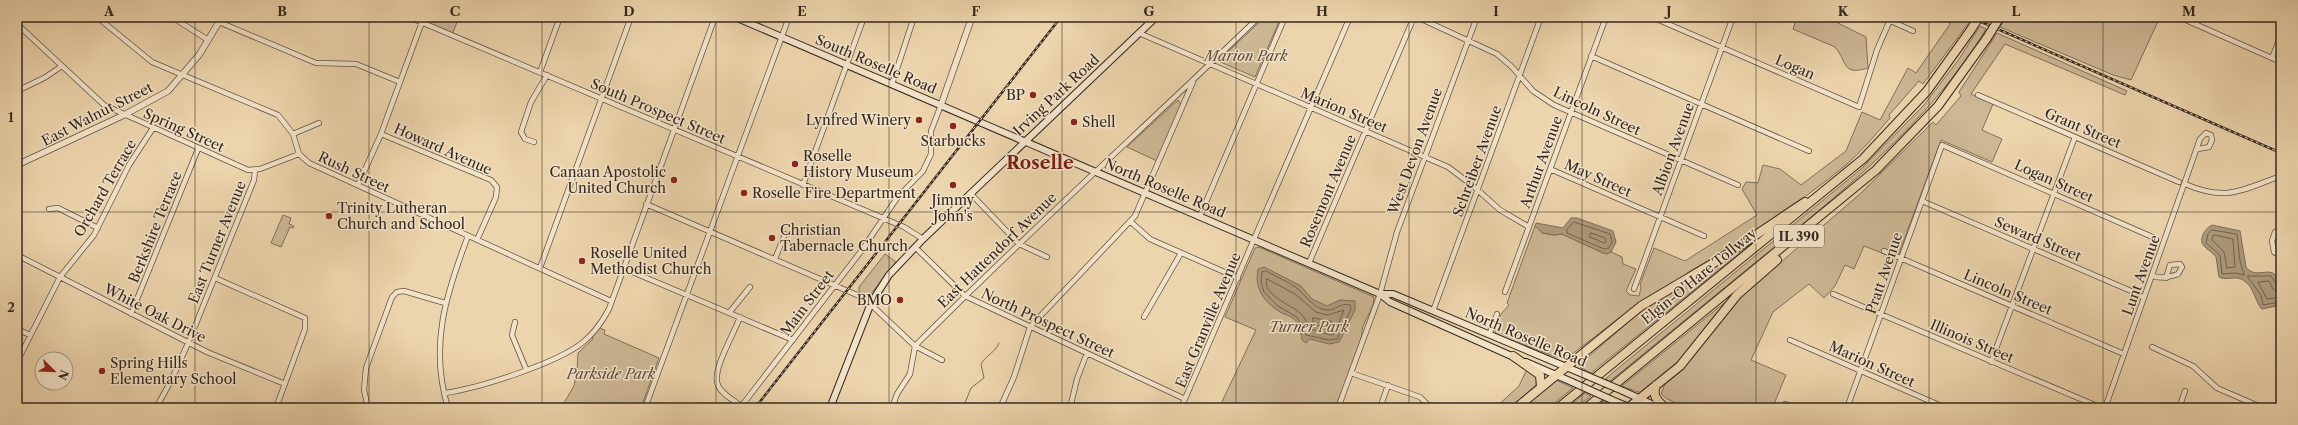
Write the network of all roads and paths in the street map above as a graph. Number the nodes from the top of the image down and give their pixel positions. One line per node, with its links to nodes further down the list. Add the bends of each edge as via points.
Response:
1 (97, 17): 47 (street, Rush Street, via 152,62)
2 (172, 17): 38 (street)
3 (409, 17): 30 (street, South Prospect Street)
4 (560, 17): 46 (street)
5 (631, 17): 56 (street)
6 (714, 17): 64 (street)
7 (735, 17): 36 (main road, South Roselle Road)
8 (789, 17): 36 (street)
9 (864, 17): 44 (street)
10 (914, 17): 52 (street)
11 (972, 17): 58 (street)
12 (1156, 17): 34 (main road, Irving Park Road)
13 (1259, 17): 43 (street)
14 (1286, 17): 53 (street)
15 (1350, 17): 59 (street, East Granville Avenue)
16 (1414, 17): 65 (street, Rosemont Avenue)
17 (1417, 17): 37 (street, Lincoln Street)
18 (1477, 17): 37 (street, West Devon Avenue)
19 (1541, 17): 49 (street, Schreiber Avenue)
20 (1606, 17): 40 (street, Arthur Avenue)
21 (1652, 17): 39 (street)
22 (1733, 17): 39 (street, Albion Avenue)
23 (1882, 17): 29 (street)
24 (1979, 17): 89 (highway, Elgin-O'Hare Tollway / IL 390, bridge, via 1939,75 1906,115)
25 (2000, 17): 103 (highway, IL 390, bridge, via 1956,82 1910,137 1858,187)
26 (2179, 17): 32 (street)
27 (2199, 17): 32 (street)
28 (221, 20): 38 (street, East Walnut Street); 51 (street, via 316,63 356,64)
29 (1890, 20): 33 (street); 39 (street, Logan, via 1877,50 1859,107)
30 (422, 22): 46 (street, South Prospect Street); 51 (street)
31 (17, 24): 45 (street, Spring Street)
32 (2196, 24): 41 (street)
33 (1913, 31)
34 (1139, 33): 43 (street, Marion Street); 69 (main road, Irving Park Road)
35 (2281, 35): 41 (street)
36 (781, 37): 44 (main road, South Roselle Road); 77 (street)
37 (1468, 39): 49 (street, Lincoln Street, via 1497,54); 76 (street, West Devon Avenue)
38 (208, 40): 47 (street, East Walnut Street)
39 (1721, 47): 57 (street, Albion Avenue)
40 (1591, 56): 57 (street); 60 (street, Arthur Avenue)
41 (2272, 58): 42 (street)
42 (2281, 62)
43 (1210, 64): 50 (street); 53 (street, Marion Street)
44 (847, 65): 52 (main road, South Roselle Road); 87 (street)
45 (62, 66): 54 (street, via 44,78); 61 (street, Spring Street, via 95,98)
46 (540, 72): 48 (street, South Prospect Street)
47 (184, 75): 61 (street, East Walnut Street, via 168,91); 66 (street, Rush Street, via 278,115)
48 (547, 75): 56 (street, South Prospect Street); 70 (street, via 531,102 521,132 524,139)
49 (1519, 76): 60 (street, Lincoln Street, via 1533,91); 90 (street, Schreiber Avenue)
50 (1194, 81): 82 (street, East Hattendorf Avenue); 91 (street)
51 (400, 82): 67 (street)
52 (892, 84): 58 (main road, South Roselle Road)
53 (1256, 84): 59 (street, Marion Street); 97 (street)
54 (17, 90)
55 (1978, 95): 68 (street, Grant Street)
56 (602, 98): 64 (street, South Prospect Street); 124 (street)
57 (1701, 104): 74 (street); 78 (street, Albion Avenue)
58 (940, 105): 69 (main road, North Roselle Road); 99 (street, Main Street, via 931,131 931,154 928,162 916,181 897,198)
59 (1311, 107): 65 (street, Marion Street); 112 (street, East Granville Avenue)
60 (1570, 113): 78 (street, Lincoln Street); 80 (street, Arthur Avenue)
61 (124, 115): 63 (street, Spring Street); 79 (street, East Walnut Street)
62 (319, 123): 66 (street)
63 (153, 128): 72 (street, Spring Street); 102 (street, Orchard Terrace, via 129,165)
64 (674, 128): 77 (street, South Prospect Street); 95 (street)
65 (1365, 131): 76 (street, Marion Street); 123 (street, Rosemont Avenue)
66 (293, 134): 75 (street, Rush Street)
67 (381, 134): 86 (street); 111 (street, Howard Avenue, via 491,180 497,187 496,197)
68 (2075, 137): 84 (street, Grant Street); 92 (street)
69 (1025, 141): 82 (main road, North Roselle Road); 93 (main road, Irving Park Road)
70 (534, 142)
71 (1942, 145): 92 (street, Logan Street); 94 (street, Pratt Avenue)
72 (198, 149): 81 (street, Spring Street, via 243,169); 146 (street, Berkshire Terrace)
73 (2198, 149): 85 (street, Lunt Avenue)
74 (1809, 151)
75 (300, 154): 81 (street); 86 (street, Rush Street, via 309,163)
76 (1425, 156): 90 (street, Marion Street, via 1454,170); 135 (street, West Devon Avenue, via 1397,232)
77 (738, 157): 87 (street, South Prospect Street); 104 (street)
78 (1681, 160): 88 (street, Lincoln Street); 98 (street, Albion Avenue)
79 (17, 165)
80 (1550, 169): 98 (street, May Street); 101 (street, Arthur Avenue)
81 (255, 170): 128 (street, East Turner Avenue, via 254,180)
82 (1094, 171): 91 (main road, North Roselle Road); 113 (street, East Hattendorf Avenue)
83 (2281, 176): 85 (street, via 2229,194 2209,194)
84 (2179, 182)
85 (2185, 184): 126 (street, Lunt Avenue)
86 (358, 185): 107 (street, Rush Street)
87 (803, 185): 99 (street, South Prospect Street)
88 (1738, 185)
89 (1832, 186): 167 (highway, via 1718,261 1641,306); 196 (highway, Elgin-O'Hare Tollway / IL 390)
90 (1478, 191): 101 (street, Marion Street, via 1500,210); 144 (street, Schreiber Avenue)
91 (1145, 193): 97 (main road, North Roselle Road); 100 (street)
92 (2054, 193): 110 (street, Logan Street); 115 (street)
93 (971, 194): 109 (main road, Irving Park Road); 113 (street)
94 (1922, 201): 115 (street, Seward Street); 121 (street, Pratt Avenue)
95 (646, 204): 104 (street); 125 (street)
96 (49, 209): 102 (street, via 58,208)
97 (1200, 216): 112 (main road, North Roselle Road)
98 (1660, 217): 108 (street); 133 (street, Albion Avenue)
99 (882, 218): 109 (street, South Prospect Street); 131 (street, Main Street, via 862,250)
100 (1131, 222): 117 (street, via 1147,237); 152 (street)
101 (1529, 227): 134 (street, Arthur Avenue)
102 (98, 228): 127 (street, Orchard Terrace)
103 (1808, 228): 174 (highway, via 1800,240 1737,295 1689,356); 197 (highway, IL 390)
104 (711, 232): 122 (street); 137 (street)
105 (2281, 232): 118 (street, via 2275,232 2272,236 2272,247 2277,254)
106 (785, 234): 122 (street)
107 (468, 236): 111 (street, Rush Street); 141 (street)
108 (1704, 236)
109 (923, 239): 114 (main road, Irving Park Road)
110 (2157, 239)
111 (477, 240): 124 (street, Rush Street)
112 (1254, 240): 123 (main road, North Roselle Road); 129 (street, East Granville Avenue)
113 (1019, 244): 120 (street); 138 (street, East Hattendorf Avenue)
114 (915, 247): 138 (street, North Prospect Street); 142 (main road, Irving Park Road, via 889,275)
115 (2033, 249): 139 (street, Seward Street); 143 (street)
116 (1884, 251): 121 (street, Lincoln Street)
117 (1181, 253): 129 (street); 149 (street)
118 (2281, 253)
119 (17, 255): 127 (street, White Oak Drive)
120 (1047, 257)
121 (1901, 258): 143 (street, Lincoln Street); 148 (street, Pratt Avenue)
122 (775, 259): 131 (street)
123 (1309, 263): 135 (main road, North Roselle Road)
124 (540, 268): 140 (street, Rush Street)
125 (623, 268): 137 (street); 140 (street)
126 (2152, 276): 130 (street); 139 (street, Lunt Avenue)
127 (60, 277): 146 (street, White Oak Drive); 155 (street, Orchard Terrace)
128 (215, 278): 158 (street, East Turner Avenue); 172 (street, via 305,318 305,328)
129 (1238, 278): 178 (street, East Granville Avenue)
130 (2166, 278)
131 (835, 285): 142 (street); 156 (street, Main Street)
132 (750, 287): 145 (street)
133 (1634, 289)
134 (1505, 292)
135 (1380, 294): 144 (main road, North Roselle Road, via 1393,294); 163 (main road, North Roselle Road, via 1390,302); 170 (street, West Devon Avenue)
136 (1833, 294): 148 (street, Illinois Street)
137 (688, 295): 145 (street); 186 (street)
138 (965, 296): 152 (street, North Prospect Street); 159 (street, East Hattendorf Avenue)
139 (2144, 298): 162 (street, Lunt Avenue)
140 (611, 301): 168 (street, via 599,326 584,342 561,356)
141 (445, 303): 177 (street, via 440,349); 184 (street, via 407,292 400,292 390,300 366,368 364,390)
142 (871, 303): 159 (street); 187 (main road, Irving Park Road)
143 (2012, 306): 162 (street, Lincoln Street); 166 (street)
144 (1433, 311): 154 (main road, North Roselle Road)
145 (729, 313): 150 (street)
146 (132, 314): 158 (street, White Oak Drive)
147 (1497, 314): 154 (street)
148 (1881, 314): 166 (street, Illinois Street); 169 (street, Pratt Avenue)
149 (1144, 317)
150 (740, 318): 156 (street); 181 (street, via 716,379 720,388)
151 (515, 322): 168 (street, via 512,335)
152 (1030, 327): 161 (street, North Prospect Street); 189 (street, via 1014,377)
153 (17, 329): 155 (street)
154 (1489, 335): 167 (main road, North Roselle Road)
155 (30, 336): 165 (street, Orchard Terrace)
156 (793, 340): 181 (street, Main Street)
157 (1790, 340): 169 (street, Marion Street)
158 (189, 341): 172 (street, White Oak Drive, via 207,352); 182 (street, East Turner Avenue)
159 (915, 346): 164 (street); 188 (street, via 910,374)
160 (2152, 347): 206 (street, via 2193,366 2217,388)
161 (1087, 354): 178 (street, North Prospect Street); 190 (street, via 1077,379)
162 (2124, 354): 204 (street, Lunt Avenue)
163 (1513, 356): 171 (main road, North Roselle Road); 175 (highway, via 1540,375)
164 (942, 360)
165 (17, 362)
166 (1992, 362): 204 (street, Illinois Street)
167 (1566, 367): 171 (highway); 179 (main road, North Roselle Road, bridge)
168 (526, 369): 177 (street, via 475,388)
169 (1861, 371): 202 (street, Pratt Avenue); 203 (street, Marion Street)
170 (1352, 373): 173 (street); 192 (street, West Devon Avenue)
171 (1556, 375): 175 (highway); 198 (main road, North Roselle Road, bridge)
172 (285, 384): 183 (street)
173 (1388, 385): 193 (street); 194 (street, via 1420,397)
174 (1656, 385): 179 (highway); 200 (highway, via 1656,399)
175 (1541, 387): 195 (highway)
176 (2186, 391): 205 (street)
177 (444, 393): 185 (street)
178 (1185, 399): 191 (street, East Granville Avenue)
179 (1640, 399): 198 (highway); 199 (main road, North Roselle Road)
180 (1785, 404): 201 (street)
181 (740, 407)
182 (156, 408)
183 (276, 408)
184 (368, 408)
185 (448, 408)
186 (645, 408)
187 (830, 408)
188 (892, 408)
189 (1000, 408)
190 (1070, 408)
191 (1180, 408)
192 (1338, 408)
193 (1380, 408)
194 (1431, 408)
195 (1516, 408)
196 (1558, 408)
197 (1586, 408)
198 (1630, 408)
199 (1660, 408)
200 (1665, 408)
201 (1795, 408)
202 (1847, 408)
203 (1946, 408)
204 (2103, 408)
205 (2179, 408)
206 (2263, 408)

